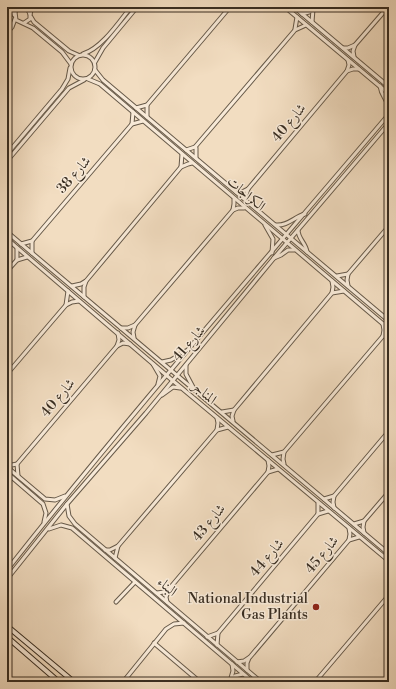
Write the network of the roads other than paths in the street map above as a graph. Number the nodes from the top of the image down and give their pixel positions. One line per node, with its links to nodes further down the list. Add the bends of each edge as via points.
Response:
1 (12, 7): 14 (street)
2 (18, 7): 3 (street)
3 (24, 7): 13 (street); 14 (street, via 17,10)
4 (32, 7): 13 (street)
5 (131, 7): 24 (street, via 99,45)
6 (137, 7): 27 (street, via 102,48)
7 (230, 7): 36 (street)
8 (285, 7): 15 (street)
9 (294, 7): 12 (street)
10 (388, 7): 22 (street)
11 (314, 8): 12 (street); 16 (street)
12 (302, 14): 16 (street)
13 (30, 15): 17 (street, via 28,21); 24 (street, via 34,22 69,51)
14 (15, 16): 17 (street, via 16,20); 19 (street)
15 (297, 17): 18 (street); 20 (street)
16 (312, 22): 23 (street)
17 (22, 23): 19 (street); 28 (street, via 33,28 62,52)
18 (306, 25): 20 (street); 26 (street)
19 (12, 27): 21 (street)
20 (295, 30): 45 (street)
21 (7, 33)
22 (355, 45): 23 (street); 25 (street)
23 (343, 48): 25 (street)
24 (80, 55): 27 (street, via 90,56); 28 (street)
25 (354, 58): 34 (street)
26 (348, 60): 29 (street); 31 (street)
27 (95, 62): 30 (street)
28 (70, 66): 32 (street, via 76,78); 47 (street, via 68,79 62,89)
29 (359, 69): 31 (street); 33 (street)
30 (95, 70): 32 (street, via 94,74); 37 (street, الكراجات)
31 (347, 71): 53 (street, شارع 40)
32 (86, 79): 38 (street, الكراجات, via 100,84); 50 (street, via 69,88)
33 (380, 86): 35 (street); 41 (street, via 388,103)
34 (389, 87)
35 (389, 94)
36 (147, 105): 37 (street); 40 (street)
37 (136, 108): 40 (street, الكراجات)
38 (132, 112): 42 (street, الكراجات); 44 (street)
39 (389, 114): 41 (street, شارع 41)
40 (147, 117): 46 (street, الكراجات)
41 (386, 117): 59 (street, شارع 41)
42 (143, 121): 44 (street); 48 (street, الكراجات)
43 (389, 123): 63 (street, شارع 41)
44 (132, 124): 69 (street, شارع 38)
45 (195, 147): 46 (street); 49 (street)
46 (186, 150): 49 (street, الكراجات)
47 (7, 154)
48 (182, 154): 51 (street, الكراجات); 52 (street)
49 (196, 158): 54 (street, الكراجات)
50 (7, 161)
51 (192, 163): 52 (street); 55 (street, الكراجات)
52 (181, 167): 84 (street)
53 (248, 190): 54 (street); 56 (street, شارع 40)
54 (235, 192): 56 (street, الكراجات)
55 (234, 198): 57 (street, الكراجات); 58 (street)
56 (246, 201): 61 (street, الكراجات)
57 (244, 208): 58 (street); 60 (street, الكراجات)
58 (233, 210): 95 (street)
59 (305, 214): 61 (street, via 286,224); 65 (street, شارع 41)
60 (264, 224): 68 (street, الكراجات); 76 (street, via 273,239)
61 (275, 225): 65 (street, الكراجات)
62 (389, 226): 81 (street)
63 (298, 230): 66 (street, شارع 41); 74 (street, via 298,236)
64 (7, 232): 71 (street, المناجر)
65 (287, 235): 66 (street, الكراجات); 68 (street, شارع 41)
66 (291, 238): 70 (street, شارع 41); 74 (street, الكراجات)
67 (7, 239): 72 (street, المناجر)
68 (283, 240): 70 (street, الكراجات); 76 (street, شارع 41)
69 (32, 241): 71 (street); 75 (street)
70 (287, 243): 73 (street, الكراجات); 78 (street, شارع 41)
71 (21, 244): 75 (street, المناجر)
72 (17, 248): 77 (street, المناجر); 79 (street)
73 (296, 251): 78 (street, via 288,250); 83 (street, الكراجات)
74 (307, 252): 82 (street, الكراجات)
75 (32, 253): 85 (street, المناجر)
76 (272, 253): 104 (street, شارع 41)
77 (28, 257): 79 (street); 88 (street, المناجر)
78 (274, 258): 107 (street, شارع 41)
79 (17, 260): 80 (street)
80 (7, 271)
81 (348, 274): 82 (street); 86 (street)
82 (336, 276): 86 (street, الكراجات)
83 (332, 280): 87 (street, الكراجات); 89 (street)
84 (86, 281): 85 (street); 90 (street)
85 (72, 286): 90 (street, المناجر)
86 (348, 286): 93 (street, الكراجات)
87 (344, 290): 89 (street); 94 (street, الكراجات)
88 (68, 292): 91 (street, المناجر); 92 (street)
89 (332, 293): 117 (street)
90 (84, 297): 96 (street, المناجر)
91 (79, 301): 92 (street); 98 (street, المناجر)
92 (66, 305): 109 (street)
93 (388, 320)
94 (383, 323): 97 (street, الكراجات); 100 (street)
95 (135, 325): 96 (street); 101 (street)
96 (121, 328): 101 (street, المناجر)
97 (389, 328)
98 (118, 333): 102 (street, المناجر); 103 (street)
99 (389, 334): 100 (street)
100 (383, 336): 124 (street)
101 (134, 338): 105 (street, المناجر)
102 (130, 344): 103 (street); 106 (street, المناجر)
103 (117, 346): 127 (street, شارع 40)
104 (187, 351): 105 (street, via 171,360); 108 (street, شارع 41)
105 (161, 362): 108 (street, المناجر)
106 (153, 364): 111 (street, المناجر); 113 (street, via 160,378)
107 (186, 364): 110 (street, شارع 41); 115 (street, المناجر, via 186,374)
108 (171, 370): 110 (street, المناجر); 111 (street, شارع 41)
109 (7, 374)
110 (177, 374): 112 (street, شارع 41); 115 (street, المناجر)
111 (167, 375): 112 (street, المناجر); 113 (street, شارع 41)
112 (172, 380): 114 (street, المناجر); 116 (street, شارع 41)
113 (157, 386): 135 (street, شارع 41)
114 (182, 388): 116 (street, via 173,387); 119 (street, المناجر)
115 (194, 388): 118 (street, المناجر)
116 (160, 395): 139 (street, شارع 41)
117 (234, 410): 118 (street); 120 (street)
118 (222, 412): 120 (street, المناجر)
119 (217, 417): 121 (street, المناجر); 122 (street)
120 (233, 422): 125 (street, المناجر)
121 (229, 427): 122 (street); 126 (street, المناجر)
122 (217, 430): 151 (street)
123 (389, 431): 136 (street)
124 (284, 452): 125 (street); 128 (street)
125 (272, 455): 128 (street, المناجر)
126 (268, 460): 130 (street, المناجر); 131 (street)
127 (17, 464): 129 (street); 133 (street)
128 (284, 465): 137 (street, المناجر)
129 (7, 466): 133 (street)
130 (278, 469): 131 (street); 138 (street, المناجر)
131 (268, 472): 159 (street, شارع 43)
132 (7, 473): 144 (street, via 43,504 46,513)
133 (18, 476): 135 (street, via 48,500 57,500)
134 (389, 492): 143 (street)
135 (66, 495): 144 (street, شارع 41)
136 (334, 496): 137 (street); 140 (street)
137 (324, 499): 140 (street, المناجر)
138 (318, 502): 141 (street, المناجر); 142 (street)
139 (67, 504): 147 (street, شارع 41); 152 (street, البناء, via 73,522)
140 (334, 508): 145 (street, المناجر)
141 (328, 511): 142 (street); 146 (street, المناجر)
142 (318, 514): 166 (street, شارع 44)
143 (364, 521): 145 (street); 148 (street)
144 (43, 524): 156 (street, شارع 41)
145 (354, 524): 148 (street, المناجر)
146 (349, 528): 149 (street, المناجر); 150 (street, شارع 45)
147 (48, 530): 157 (street, شارع 41); 158 (street, البناء, via 59,526 69,527)
148 (364, 533): 153 (street, المناجر)
149 (359, 537): 150 (street, شارع 45); 155 (street, المناجر)
150 (349, 540): 171 (street, شارع 45)
151 (118, 546): 152 (street); 154 (street)
152 (105, 550): 154 (street, البناء)
153 (389, 554)
154 (115, 559): 160 (street, البناء)
155 (389, 561)
156 (7, 570)
157 (7, 579)
158 (135, 582): 162 (street); 164 (street, البناء)
159 (168, 589): 160 (street, شارع 43); 163 (street)
160 (157, 593): 163 (street, البناء)
161 (389, 595): 186 (street)
162 (116, 602)
163 (167, 602): 167 (street, البناء)
164 (184, 623): 169 (street, via 169,626); 173 (street, البناء)
165 (8, 626): 179 (street)
166 (218, 634): 167 (street); 170 (street)
167 (207, 636): 170 (street, البناء)
168 (7, 637): 178 (street)
169 (154, 643): 177 (street); 182 (street)
170 (217, 645): 172 (street, البناء)
171 (250, 657): 172 (street, شارع 45); 174 (street, شارع 45)
172 (237, 662): 174 (street, البناء)
173 (232, 664): 175 (street, البناء); 176 (street)
174 (247, 670): 185 (street, البناء)
175 (245, 675): 176 (street, via 240,674); 184 (street, البناء)
176 (231, 678): 183 (street)
177 (125, 679): 180 (street); 181 (street)
178 (58, 682)
179 (74, 682)
180 (123, 682)
181 (129, 682)
182 (200, 682)
183 (228, 682)
184 (253, 682)
185 (261, 682)
186 (314, 682)

